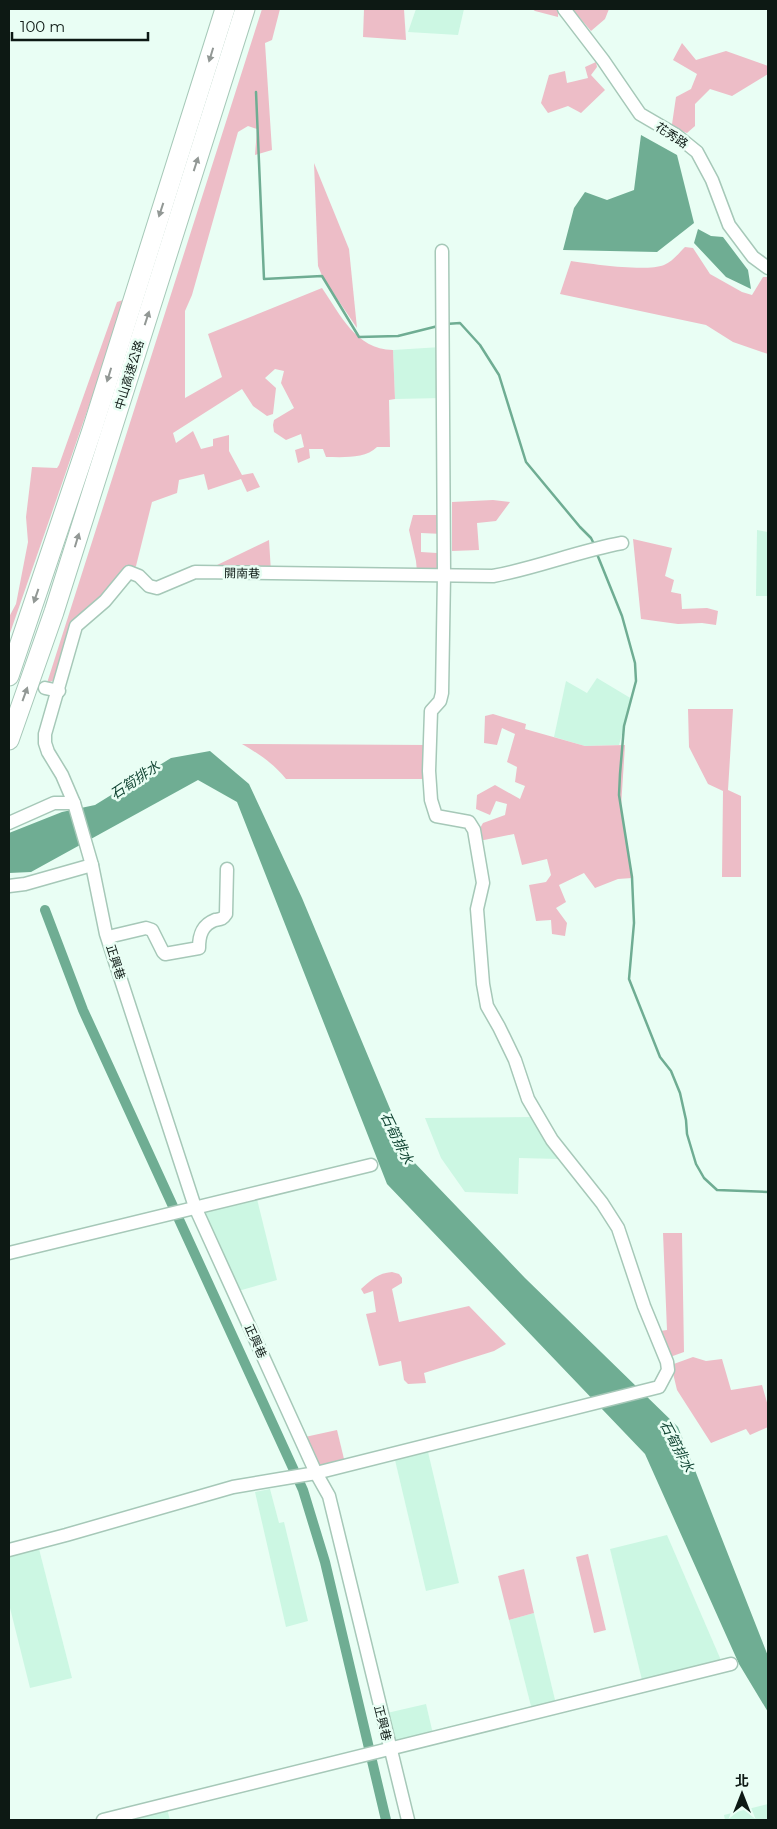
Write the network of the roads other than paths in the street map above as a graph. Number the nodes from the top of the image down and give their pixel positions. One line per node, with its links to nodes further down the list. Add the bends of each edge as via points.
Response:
1 (225, 9): 8 (highway, 中山高速公路, one-way to 8, via 92,430)
2 (245, 9): 11 (highway, 中山高速公路, one-way to 2, via 54,612)
3 (564, 9): 5 (street, 花秀路, via 640,114 697,152 729,225 753,257)
4 (442, 251): 7 (street)
5 (768, 268)
6 (622, 543): 7 (street, 開南巷, via 500,574)
7 (444, 575): 10 (street, 開南巷, via 195,572 157,588 129,572 105,601 76,626); 21 (street, via 442,693 431,711 431,800 436,816 469,822 474,830 483,883 477,909 487,1006 515,1060 528,1099 552,1140 618,1228 668,1370 659,1387)
8 (9, 676)
9 (45, 688): 10 (street)
10 (59, 691): 12 (street, 開南巷, via 45,743)
11 (9, 740)
12 (74, 803): 13 (street, via 54,803); 14 (street, 正興巷)
13 (9, 823)
14 (92, 865): 16 (street); 17 (street, 正興巷)
15 (227, 869): 17 (street, via 226,914 203,929 199,948 165,954 152,930 146,928)
16 (9, 886)
17 (108, 937): 19 (street, 正興巷)
18 (371, 1165): 19 (street)
19 (195, 1208): 20 (street); 21 (street, 正興巷)
20 (9, 1253)
21 (316, 1473): 22 (street, via 233,1487); 24 (street, 正興巷, via 329,1496)
22 (9, 1550)
23 (731, 1664): 24 (street)
24 (390, 1750): 25 (street); 26 (street, 正興巷)
25 (103, 1820)
26 (408, 1820)

